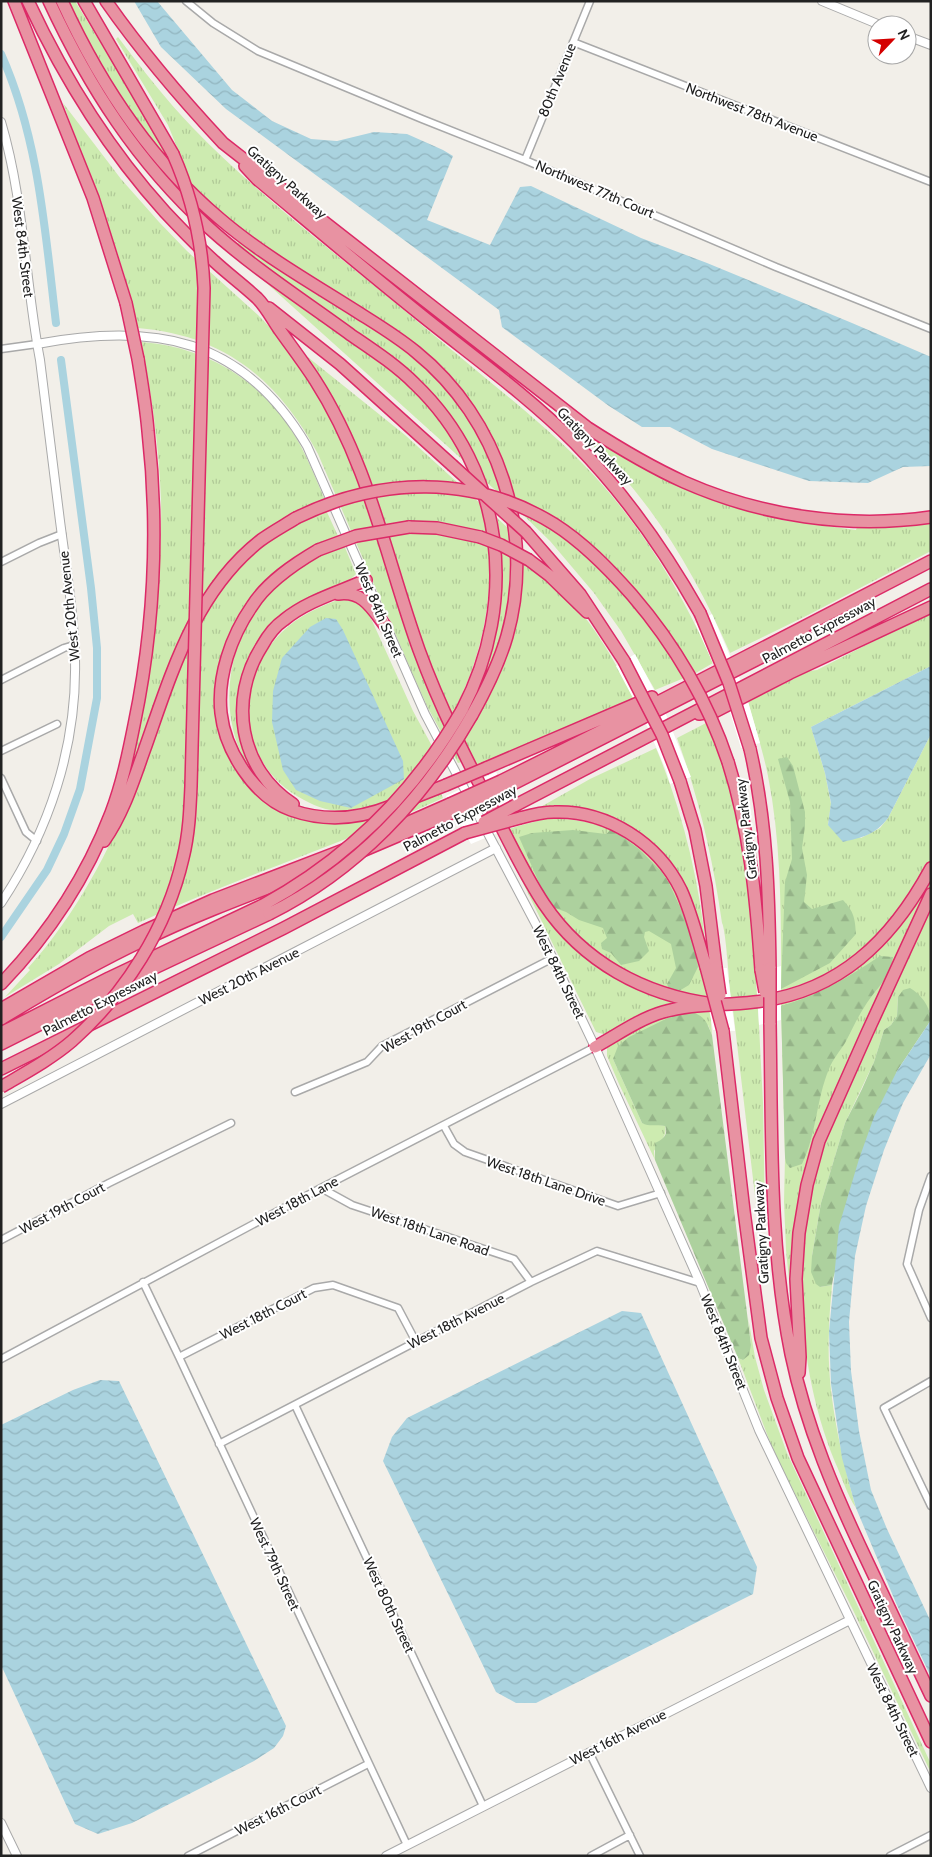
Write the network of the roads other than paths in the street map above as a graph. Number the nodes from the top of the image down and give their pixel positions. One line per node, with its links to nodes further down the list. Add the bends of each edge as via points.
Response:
1 (14, 1): 47 (highway, bridge, via 93,198 126,303 148,432 153,504 152,576 139,700 125,768 111,813)
2 (28, 1): 18 (highway, via 77,94 133,175 211,259)
3 (49, 1): 36 (highway, via 74,54 105,106 174,194 251,262 402,372 427,396 458,439 474,468 488,509 494,537 497,584 487,648)
4 (62, 1): 36 (highway, via 115,100 178,180 249,242 417,352 456,391 485,435 502,474 512,514 517,547 516,584 507,638 494,672)
5 (84, 1): 63 (highway, bridge, via 173,154 193,205 201,248 204,288 191,786 186,841 178,876 167,907 142,957 95,1019 42,1063)
6 (106, 1): 15 (highway, via 146,55)
7 (186, 1): 16 (street, Northwest 77th Court, via 213,23 258,51)
8 (590, 1): 12 (street, 80th Avenue)
9 (822, 1): 10 (street)
10 (867, 20)
11 (917, 40): 13 (street)
12 (573, 42): 16 (street, 80th Avenue); 17 (street, Northwest 78th Avenue)
13 (931, 45)
14 (1, 122): 20 (street, West 84th Street, via 16,192)
15 (224, 143): 22 (highway, via 588,428 626,452 684,482 784,513 827,520 872,522); 54 (highway, Gratigny Parkway, bridge, via 257,179 535,406 614,486 650,531 700,613 727,676 750,749 760,795 766,849)
16 (525, 160): 19 (street, Northwest 77th Court)
17 (931, 182)
18 (259, 300): 31 (highway, Gratigny Parkway, bridge, via 340,364 526,532); 56 (highway, via 313,376 347,436 363,474 405,610 433,686 479,783 543,902 569,935 605,966 662,993)
19 (931, 329)
20 (37, 344): 21 (street); 23 (street, West 84th Street); 27 (street, West 84th Street, via 109,335 161,338 200,349 255,380 283,409 308,446)
21 (1, 349)
22 (931, 517)
23 (62, 534): 25 (street); 33 (street, West 20th Avenue)
24 (931, 561): 34 (highway, Palmetto Expressway)
25 (1, 562)
26 (931, 570): 41 (highway, via 614,734)
27 (366, 580): 29 (highway); 32 (street, West 84th Street)
28 (931, 589): 37 (highway, Palmetto Expressway)
29 (329, 596): 32 (highway, via 346,593 363,598); 43 (highway, via 283,620 267,638 255,656 241,706 249,751 267,782 292,803)
30 (931, 607): 37 (highway, via 716,711)
31 (603, 626): 43 (highway, bridge, via 529,560 480,537 437,528 409,527 356,536 318,550 288,569 253,604 239,626 222,681 221,712 225,735 234,756 258,788 290,810); 53 (highway, Gratigny Parkway, bridge, via 662,735 680,781 695,830 706,886)
32 (386, 627): 46 (street, West 84th Street, via 425,714)
33 (74, 645): 35 (street); 45 (street, West 20th Avenue, via 74,699 67,749 56,791)
34 (703, 679): 41 (highway, Palmetto Expressway); 43 (highway, bridge, via 636,703 381,810 361,816)
35 (1, 680)
36 (467, 713): 51 (highway, bridge, via 375,823 328,864)
37 (686, 717): 44 (highway, Palmetto Expressway, bridge)
38 (56, 724): 39 (street)
39 (1, 751)
40 (1, 778): 45 (street, via 26,832)
41 (503, 785): 42 (highway, Palmetto Expressway, bridge)
42 (452, 808): 57 (highway, Palmetto Expressway, via 221,897 144,931 89,958); 58 (highway, via 377,846 159,933 89,968)
43 (324, 817)
44 (465, 833): 53 (highway, bridge, via 555,812 587,815 620,827 646,845 664,864 681,890); 62 (highway, Palmetto Expressway, via 284,928)
45 (37, 841): 50 (street, West 20th Avenue)
46 (496, 848): 52 (street, West 84th Street); 65 (street, West 20th Avenue)
47 (86, 868): 54 (highway, bridge, via 116,822 189,630 213,591 235,564 261,541 296,518 350,496 419,486 480,493 552,523 586,548 640,603 684,665 715,725 739,797 752,860); 55 (highway, via 53,923)
48 (931, 868): 56 (highway, via 893,926 866,955 844,971 807,989 777,998)
49 (931, 894): 80 (highway, via 819,1141 807,1185 796,1279)
50 (1, 903)
51 (266, 910): 59 (highway, via 109,978); 60 (highway)
52 (553, 958): 61 (street, West 84th Street); 64 (street, West 19th Court, via 382,1046 367,1062)
53 (711, 967): 86 (highway, Gratigny Parkway, bridge, via 723,1031 761,1338 777,1398 798,1458)
54 (766, 969): 80 (highway, Gratigny Parkway, bridge, via 774,1226 780,1292)
55 (1, 984)
56 (712, 1004): 61 (highway, via 656,1014)
57 (1, 1009)
58 (1, 1019)
59 (1, 1033)
60 (1, 1044)
61 (595, 1046): 67 (street, West 18th Lane); 70 (street, West 84th Street)
62 (1, 1069)
63 (1, 1087)
64 (295, 1092)
65 (1, 1104)
66 (231, 1123): 71 (street, West 19th Court)
67 (444, 1126): 69 (street, West 18th Lane); 70 (street, West 18th Lane Drive, via 454,1144 466,1152 618,1206)
68 (931, 1176): 75 (street, via 919,1210 907,1264)
69 (321, 1188): 72 (street, West 18th Lane); 73 (street, West 18th Lane Road, via 352,1205 514,1259)
70 (661, 1193): 74 (street, West 84th Street)
71 (1, 1240)
72 (143, 1282): 77 (street, West 79th Street); 78 (street, West 18th Lane)
73 (531, 1282): 74 (street, West 18th Avenue, via 597,1251); 76 (street, West 18th Avenue)
74 (700, 1283): 84 (street, West 84th Street, via 759,1430)
75 (931, 1318)
76 (416, 1342): 77 (street, West 18th Court, via 398,1308 333,1286 314,1288); 81 (street, West 18th Avenue)
77 (179, 1357): 82 (street, West 79th Street)
78 (1, 1359)
79 (931, 1381): 83 (street, via 884,1408)
80 (799, 1384): 85 (highway, Gratigny Parkway, via 822,1461)
81 (295, 1405): 82 (street, West 18th Avenue); 90 (street, West 80th Street)
82 (220, 1444): 88 (street, West 79th Street)
83 (931, 1506)
84 (850, 1620): 87 (street, West 16th Avenue); 89 (street, West 84th Street)
85 (931, 1696)
86 (931, 1742)
87 (588, 1752): 90 (street, West 16th Avenue); 92 (street)
88 (368, 1764): 94 (street, West 79th Street); 96 (street, West 16th Court)
89 (931, 1788)
90 (483, 1806): 94 (street, West 16th Avenue)
91 (1, 1823): 95 (street)
92 (630, 1835): 98 (street); 99 (street)
93 (931, 1835): 100 (street)
94 (407, 1845): 97 (street, West 16th Avenue)
95 (17, 1856)
96 (188, 1856)
97 (386, 1856)
98 (591, 1856)
99 (640, 1856)
100 (890, 1856)

